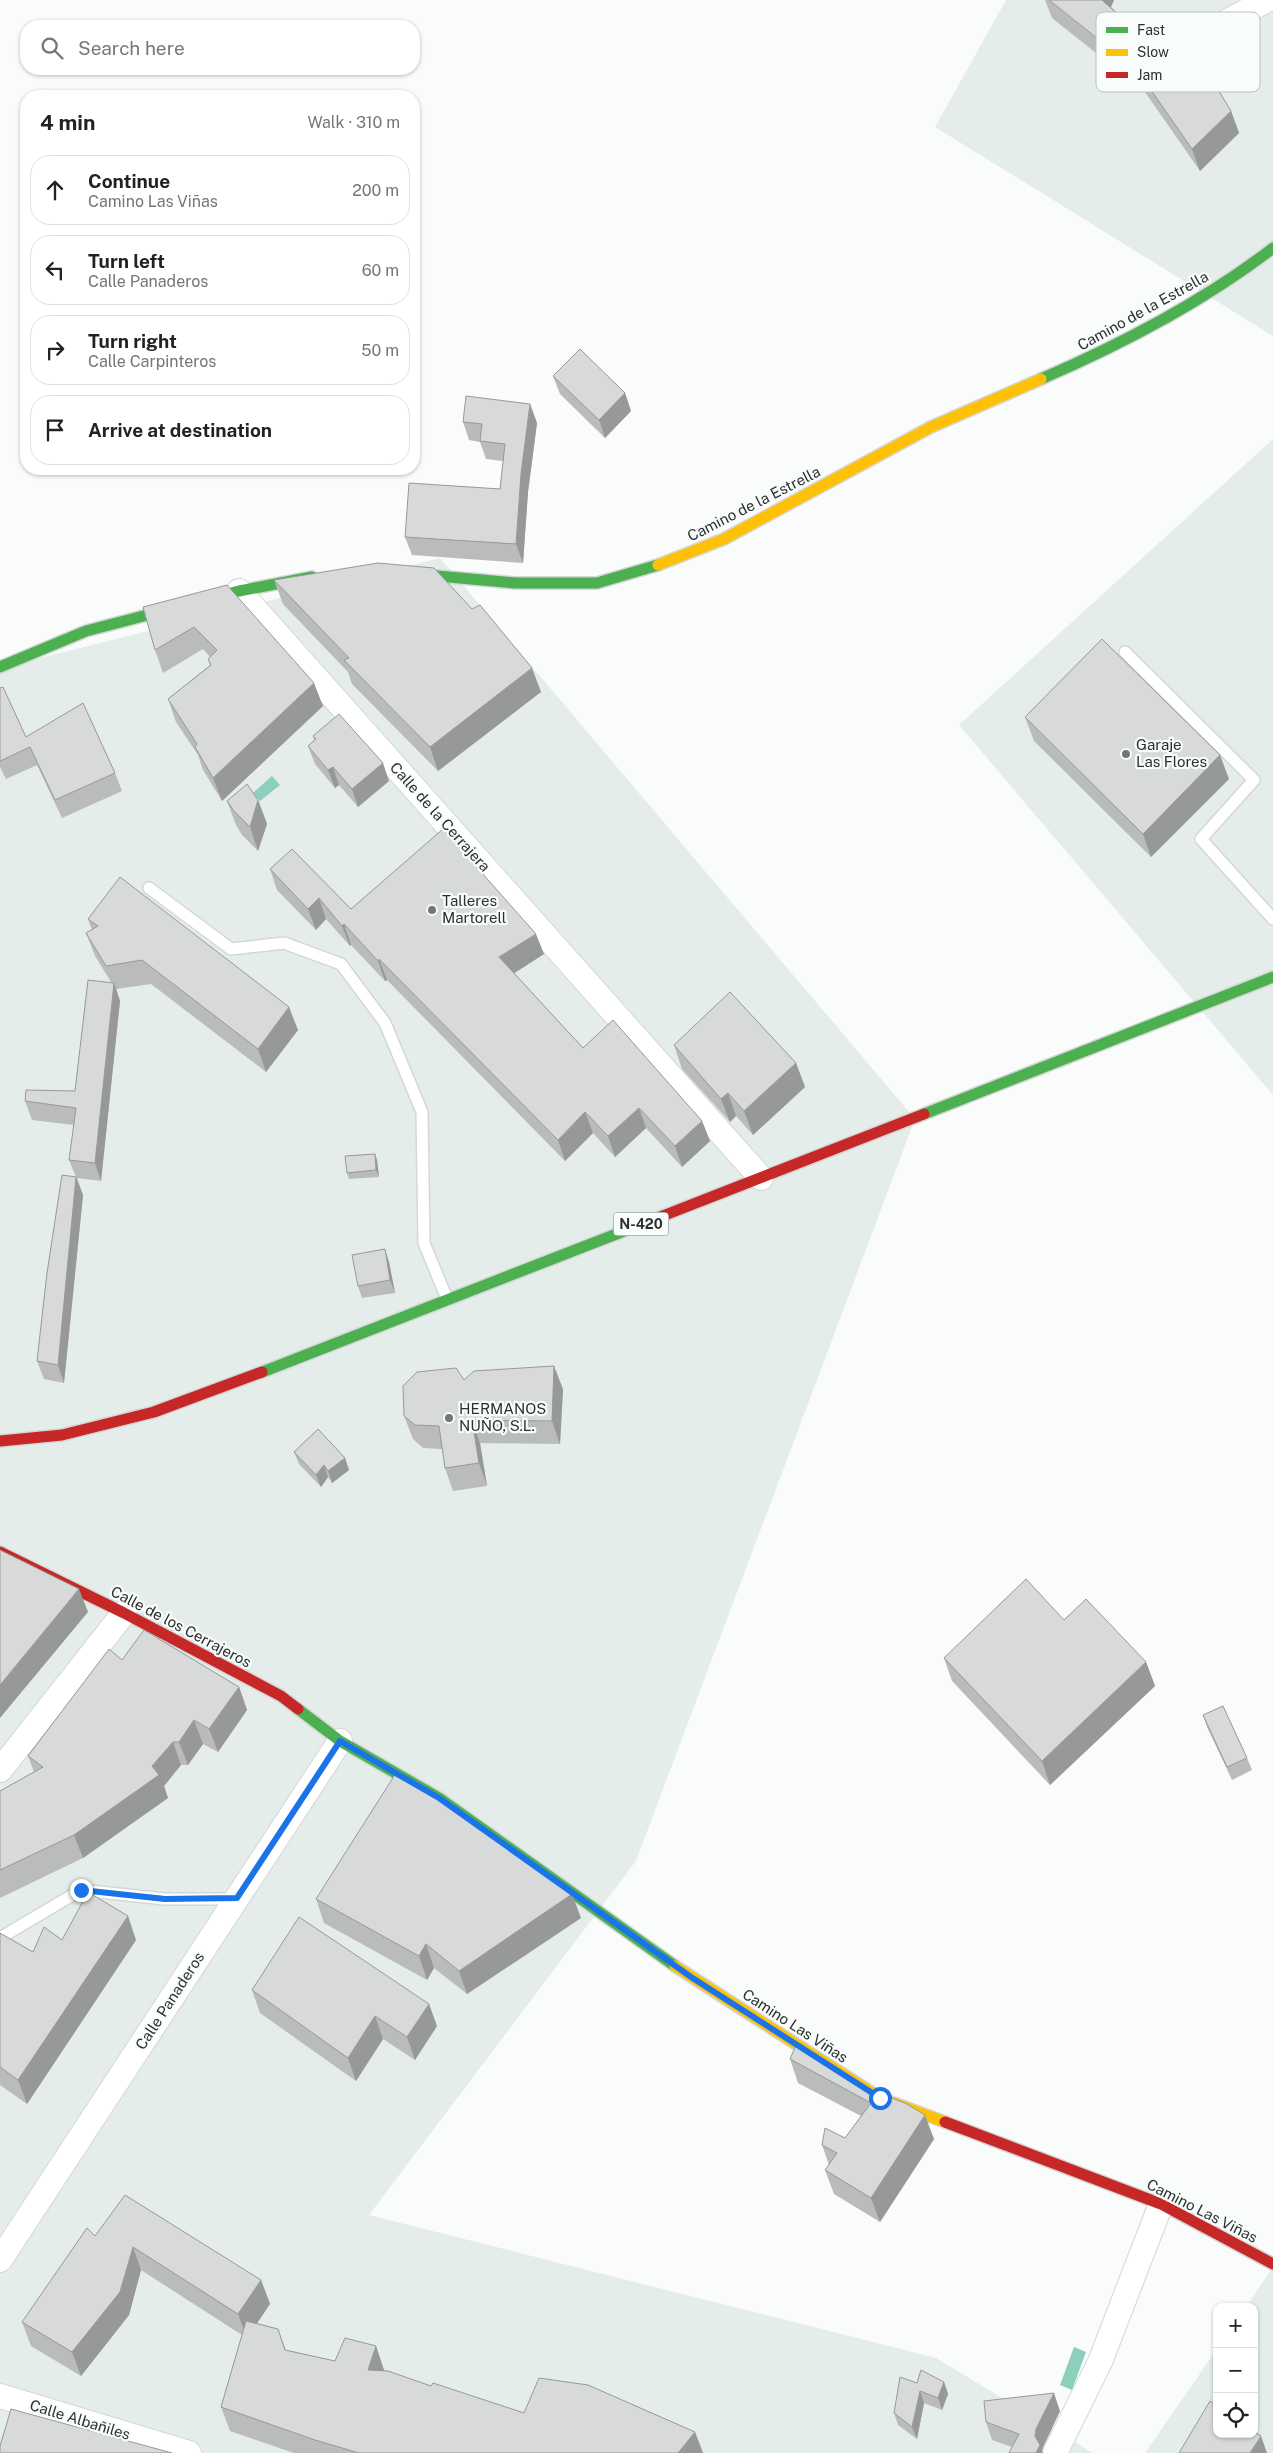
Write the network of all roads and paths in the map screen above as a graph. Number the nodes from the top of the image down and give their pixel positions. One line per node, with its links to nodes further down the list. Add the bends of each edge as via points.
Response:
1 (1267, 0): 2 (street)
2 (1245, 12)
3 (1273, 248): 4 (main road, Camino de la Estrella, via 1238,275 1108,350 931,428 724,540 675,560 597,583 514,584)
4 (392, 572)
5 (325, 574): 6 (main road)
6 (240, 591): 8 (main road, via 86,631); 12 (street, Calle de la Cerrajera)
7 (1125, 652): 10 (lane, via 1254,780 1201,840)
8 (0, 668)
9 (149, 888): 13 (lane, via 231,949 284,943 341,964 385,1023 422,1112 424,1244)
10 (1273, 919)
11 (1273, 977): 12 (main road, N-420)
12 (761, 1178): 13 (main road, N-420)
13 (447, 1300): 14 (main road, N-420, via 154,1412 62,1435)
14 (0, 1441)
15 (0, 1552): 16 (main road, Calle de los Cerrajeros)
16 (124, 1613): 17 (main road, Calle de los Cerrajeros, via 281,1696); 18 (street)
17 (340, 1741): 19 (street, Calle Panaderos); 21 (main road, Camino Las Viñas, via 439,1798 691,1977 880,2098)
18 (0, 1770)
19 (237, 1898): 20 (lane, via 165,1899 81,1890); 22 (street, Calle Panaderos)
20 (0, 1938)
21 (1161, 2204): 23 (main road, Camino Las Viñas); 26 (street, via 1100,2362)
22 (0, 2260)
23 (1273, 2264)
24 (0, 2396): 25 (street, Calle Albañiles)
25 (189, 2453)
26 (1055, 2453)

